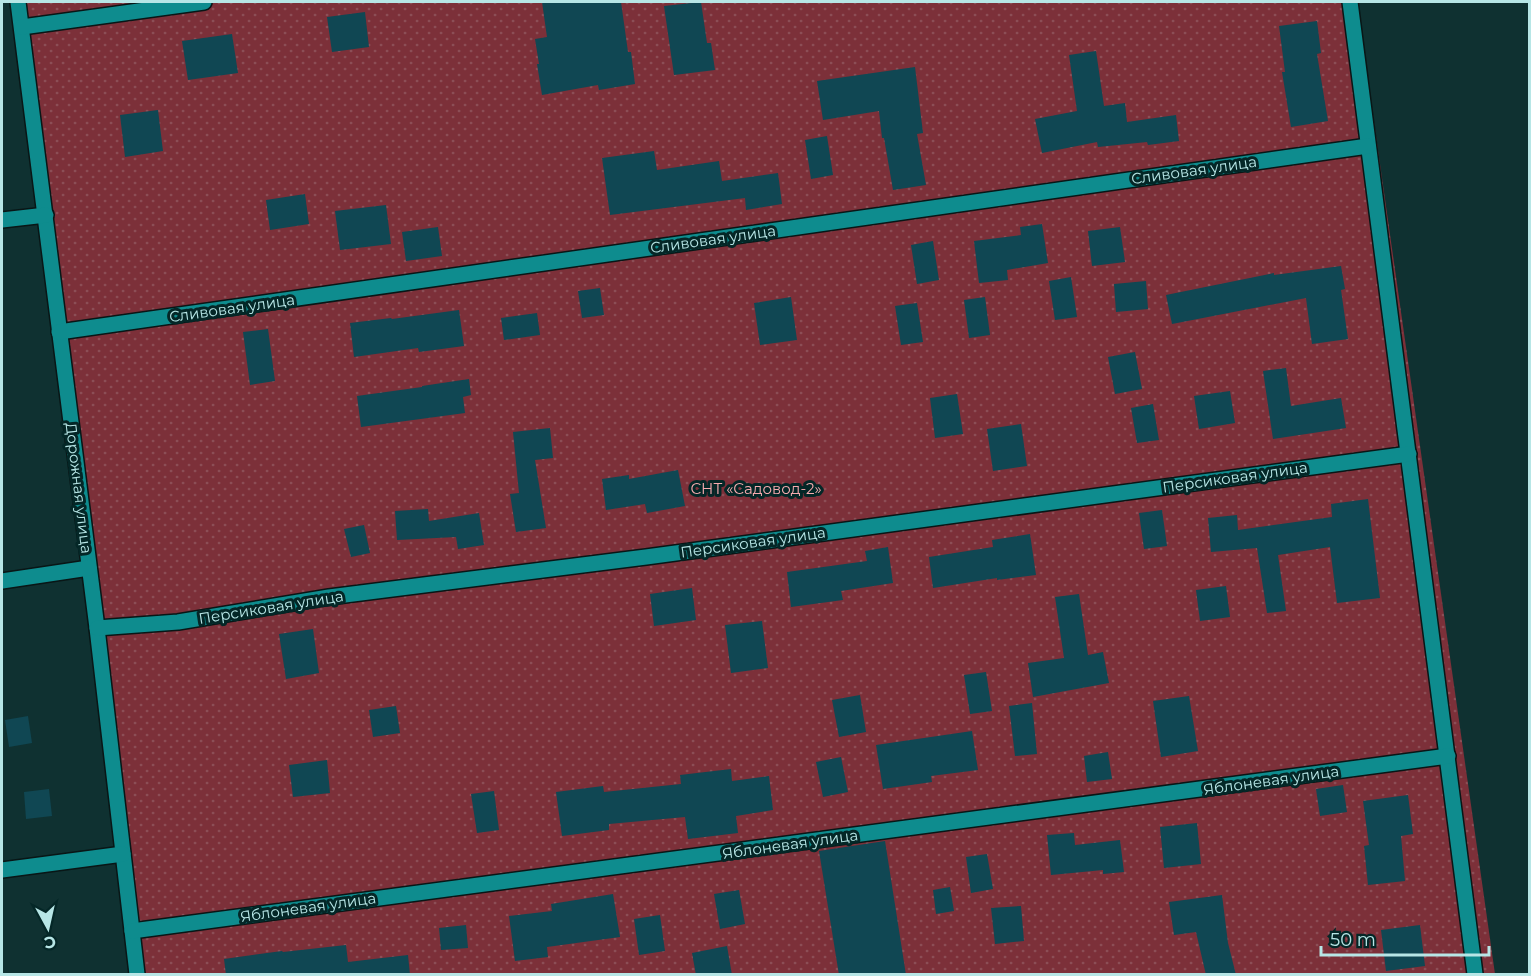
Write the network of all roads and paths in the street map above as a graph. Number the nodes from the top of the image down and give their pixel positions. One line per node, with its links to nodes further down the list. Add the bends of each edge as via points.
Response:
1 (18, 2): 4 (street, Дорожная улица)
2 (204, 2): 4 (street)
3 (1350, 2): 5 (street)
4 (21, 27): 6 (street, Дорожная улица)
5 (1368, 146): 8 (street, Сливовая улица); 9 (street)
6 (46, 215): 7 (street); 8 (street, Дорожная улица)
7 (2, 220)
8 (59, 332): 10 (street, Дорожная улица)
9 (1408, 453): 12 (street, Персиковая улица, via 329,597 178,622); 13 (street)
10 (90, 568): 11 (street); 12 (street, Дорожная улица)
11 (2, 581)
12 (97, 628): 14 (street, Дорожная улица)
13 (1448, 756): 16 (street, Яблоневая улица); 18 (street)
14 (123, 854): 15 (street); 16 (street, Дорожная улица)
15 (2, 870)
16 (132, 931): 17 (street, Дорожная улица)
17 (137, 975)
18 (1475, 975)

